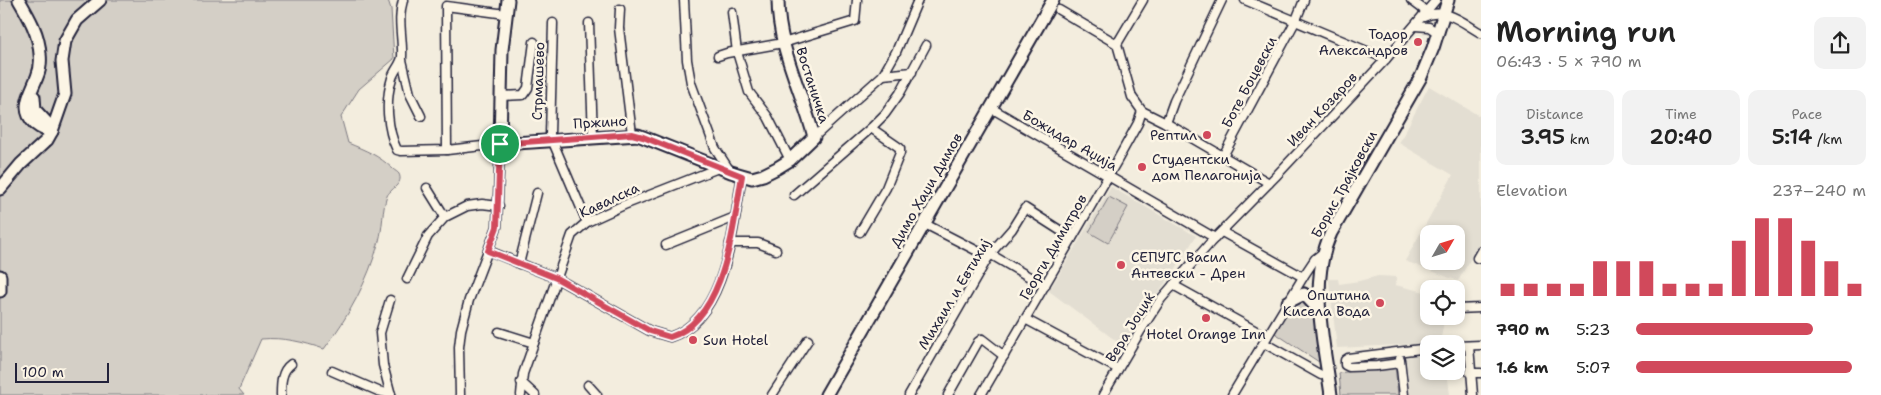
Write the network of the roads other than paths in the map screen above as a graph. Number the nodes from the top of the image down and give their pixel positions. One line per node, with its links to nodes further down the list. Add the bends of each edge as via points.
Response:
1 (20, 0): 43 (street, via 36,24 43,44 43,70 34,94 34,110); 46 (street, via 40,46 39,69 26,104 29,116)
2 (403, 0): 36 (street, via 400,10)
3 (508, 0): 21 (street)
4 (684, 0): 55 (street, via 691,83)
5 (778, 0): 30 (street, Востаничка)
6 (857, 0): 30 (street, via 855,21)
7 (918, 0): 38 (street)
8 (1053, 0): 40 (street, Димо Хаџи Димов)
9 (1143, 0): 31 (street)
10 (1222, 0): 45 (street)
11 (1246, 0): 23 (street)
12 (1304, 0): 23 (street, Боте Боцевски)
13 (1411, 0): 22 (street)
14 (1436, 0): 22 (street, Иван Козаров)
15 (1448, 0): 20 (street, Борис Трајковски)
16 (98, 1): 42 (street, via 76,20 65,41 62,61 65,94); 48 (street, via 80,20 71,36 67,56 70,102 61,126)
17 (620, 8): 49 (street, via 619,28)
18 (1059, 10): 31 (street)
19 (732, 12): 33 (street)
20 (1444, 13): 22 (street); 27 (street, Борис Трајковски); 28 (street)
21 (506, 14): 39 (street); 56 (street, via 446,6)
22 (1425, 15): 26 (street, Иван Козаров)
23 (1296, 20): 35 (street); 57 (street, Боте Боцевски)
24 (553, 23): 52 (street, Стрмашево, via 548,127)
25 (590, 23): 50 (street)
26 (1415, 26): 27 (street, via 1429,27); 35 (street, Иван Козаров)
27 (1438, 33): 79 (street, Борис Трајковски, via 1418,84)
28 (1481, 34)
29 (534, 42): 39 (street, via 528,88 523,95)
30 (783, 43): 33 (street, Востаничка); 51 (street, Востаничка)
31 (1117, 44): 41 (street, via 1132,97)
32 (926, 45): 37 (street)
33 (737, 52): 34 (street, Востаничка); 58 (street, via 749,92 768,118)
34 (718, 56)
35 (1386, 59): 62 (street, Иван Козаров)
36 (402, 60): 44 (street, via 410,94); 56 (street, Пржино, via 392,78 387,100 389,123 397,150)
37 (912, 72): 38 (street); 47 (street, via 894,103)
38 (883, 75): 51 (street)
39 (500, 96): 53 (street)
40 (991, 108): 61 (street, Божидар Аџија); 121 (street, Димо Хаџи Димов)
41 (1142, 111): 45 (street); 61 (street, Георги Димитров)
42 (60, 112): 43 (street, via 49,117); 48 (street)
43 (39, 115): 48 (street)
44 (421, 116)
45 (1166, 123): 57 (street)
46 (39, 127): 48 (street); 54 (street)
47 (871, 128): 66 (street); 72 (street, via 900,148 900,153 886,188)
48 (52, 131): 54 (street)
49 (632, 134): 50 (street, Пржино); 59 (street, Пржино)
50 (593, 137): 52 (street, Пржино)
51 (814, 137): 58 (street, Пржино)
52 (552, 139): 53 (street, Пржино); 70 (street, Стрмашево)
53 (500, 144): 56 (street, Пржино); 67 (street)
54 (40, 146): 64 (street)
55 (715, 148): 59 (street); 59 (street)
56 (447, 150)
57 (1223, 156): 62 (street)
58 (790, 160): 60 (street, Пржино, via 763,176)
59 (721, 168): 60 (street, Пржино); 70 (street, Кавалска)
60 (742, 176): 68 (street)
61 (1108, 176): 73 (street, Божидар Аџија); 74 (street, Георги Димитров)
62 (1269, 183): 73 (street, Иван Козаров)
63 (427, 188): 69 (street)
64 (0, 189)
65 (537, 193): 81 (street)
66 (794, 194)
67 (499, 206): 69 (street, via 467,206); 78 (street, via 497,227)
68 (735, 217): 75 (street); 76 (street)
69 (445, 218): 85 (street, via 428,236)
70 (586, 222): 84 (street, Кавалска, via 572,235)
71 (927, 225): 80 (street)
72 (860, 232)
73 (1219, 235): 83 (street, Божидар Аџија); 86 (street, Вера Јоциќ)
74 (1072, 238): 80 (street, Михаил и Евтихиј, via 1026,208); 87 (street, Георги Димитров)
75 (730, 243): 77 (street, via 758,243); 84 (street, via 708,305 687,328 670,337 650,331)
76 (666, 245)
77 (776, 250)
78 (488, 251): 81 (street); 116 (street, via 471,292 461,330)
79 (1324, 252): 83 (street); 93 (street, Борис Трајковски)
80 (990, 255): 87 (street); 122 (street, Михаил и Евтихиј)
81 (519, 264): 84 (street)
82 (0, 276): 88 (street)
83 (1303, 277): 90 (street)
84 (556, 278): 98 (street, Кавалска)
85 (407, 279)
86 (1173, 285): 97 (street); 107 (street, Вера Јоциќ, via 1152,311)
87 (1045, 286): 94 (street, Георги Димитров)
88 (0, 291)
89 (390, 300): 115 (street, via 380,333 383,365)
90 (1288, 302): 93 (street, via 1304,294); 97 (street)
91 (1481, 308): 92 (street)
92 (1465, 309)
93 (1319, 310): 127 (street, Борис Трајковски)
94 (1025, 319): 104 (street, Георги Димитров); 107 (street)
95 (500, 332): 98 (street)
96 (808, 340): 120 (street)
97 (1266, 340): 111 (street); 126 (street)
98 (534, 343): 112 (street, Кавалска)
99 (1481, 345): 101 (street)
100 (1465, 346): 101 (street)
101 (1469, 346): 109 (street)
102 (1420, 349): 103 (street)
103 (1399, 352): 105 (street); 105 (street, via 1348,358 1345,365)
104 (1004, 356): 123 (street, via 982,339); 124 (street, Георги Димитров)
105 (1400, 363): 128 (street)
106 (291, 364): 114 (street, via 280,382)
107 (1118, 369): 125 (street, Вера Јоциќ)
108 (332, 371): 115 (street)
109 (1470, 373): 110 (street); 129 (street)
110 (1481, 373)
111 (1321, 375)
112 (521, 382): 117 (street, Кавалска); 118 (street)
113 (588, 385): 119 (street)
114 (282, 395)
115 (391, 395)
116 (460, 395)
117 (520, 395)
118 (535, 395)
119 (597, 395)
120 (772, 395)
121 (826, 395)
122 (908, 395)
123 (948, 395)
124 (981, 395)
125 (1103, 395)
126 (1232, 395)
127 (1331, 395)
128 (1404, 395)
129 (1473, 395)

